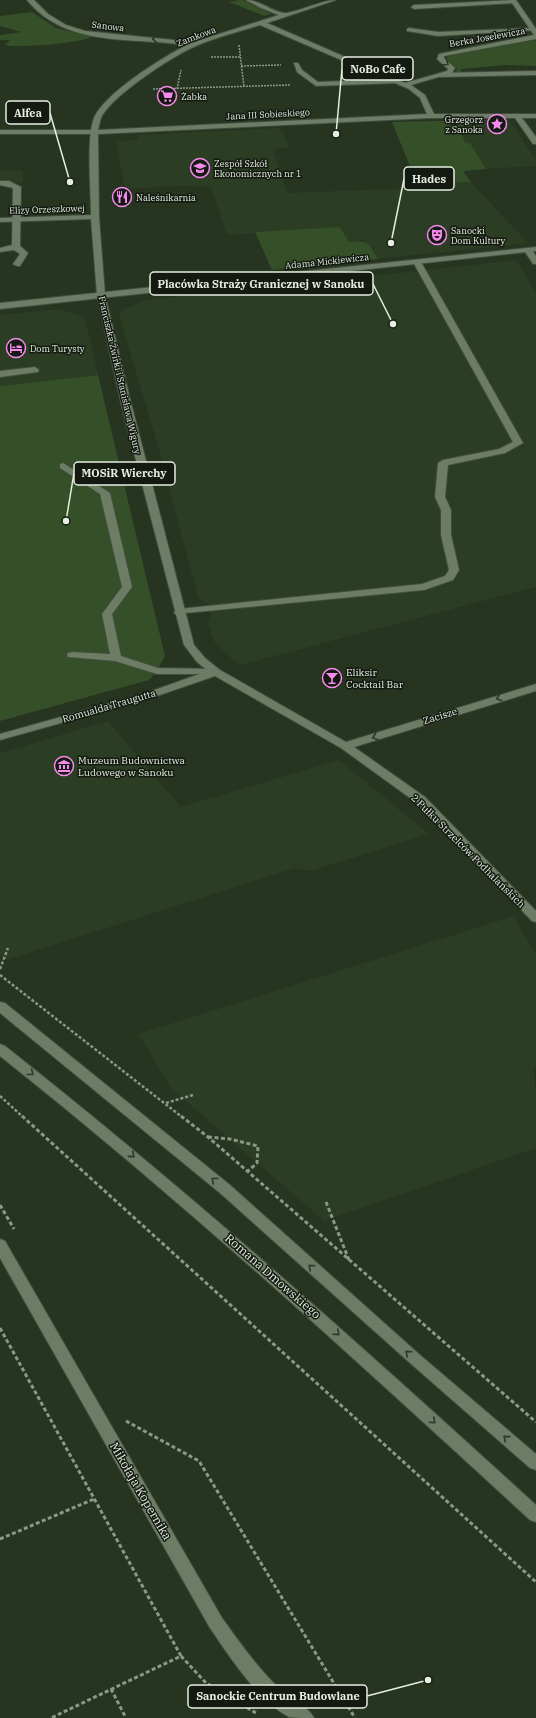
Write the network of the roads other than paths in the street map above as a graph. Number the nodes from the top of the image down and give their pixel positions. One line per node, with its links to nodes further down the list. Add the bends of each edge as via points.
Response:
1 (30, 0): 10 (street, Sanowa, one-way to 1, via 78,31 49,19)
2 (249, 0): 6 (street)
3 (333, 0): 6 (street, Zamkowa)
4 (513, 1): 5 (street); 9 (street, Berka Joselewicza)
5 (414, 7)
6 (285, 15): 7 (street, Zamkowa)
7 (261, 23): 10 (street, Zamkowa); 14 (street)
8 (409, 30): 9 (street, via 438,34)
9 (535, 33): 13 (street, Berka Joselewicza, one-way to 13, via 441,55 440,59 452,68 450,72)
10 (194, 44): 20 (street, Zamkowa, via 175,54 108,104 98,117)
11 (296, 64): 14 (street, via 299,71 316,84)
12 (536, 73): 13 (street)
13 (440, 75): 15 (street)
14 (397, 81): 15 (street)
15 (406, 85): 17 (street, via 419,90 426,98)
16 (516, 115): 17 (street, Jana III Sobieskiego); 18 (street, Jana III Sobieskiego); 21 (street)
17 (431, 116): 20 (street, Jana III Sobieskiego)
18 (536, 116)
19 (0, 132): 20 (street, Jana III Sobieskiego)
20 (94, 132): 23 (street, Franciszka Żwirki i Stanisława Wigury)
21 (536, 142)
22 (0, 183): 25 (street, via 17,187)
23 (95, 217): 25 (street, Elizy Orzeszkowej); 32 (street, Franciszka Żwirki i Stanisława Wigury)
24 (0, 220): 25 (street, Elizy Orzeszkowej)
25 (17, 220): 26 (street)
26 (16, 248): 28 (street); 31 (street, via 24,252)
27 (532, 249): 29 (street, Adama Mickiewicza); 30 (street)
28 (0, 250)
29 (417, 262): 32 (street, Adama Mickiewicza); 37 (street, via 518,443 502,451 443,463 440,497 446,510 446,535 454,570 449,578 424,587)
30 (536, 262)
31 (17, 264)
32 (101, 295): 33 (street, Adama Mickiewicza); 37 (street, Franciszka Żwirki i Stanisława Wigury)
33 (0, 306)
34 (35, 370): 35 (street)
35 (0, 374)
36 (63, 466): 39 (street, via 105,493 127,587 107,614)
37 (179, 612): 40 (street, Franciszka Żwirki i Stanisława Wigury, via 189,645 201,660)
38 (72, 656): 39 (street)
39 (116, 658): 40 (street, via 157,672)
40 (216, 672): 42 (street, Romualda Traugutta, via 150,695); 43 (street, 2 Pułku Strzelców Podhalańskich)
41 (536, 687): 43 (street, Zacisze, one-way to 43)
42 (0, 737)
43 (345, 746): 44 (street, 2 Pułku Strzelców Podhalańskich, via 421,800)
44 (536, 918)
45 (0, 1006): 48 (street, one-way to 45, via 414,1360 224,1189)
46 (0, 1049): 49 (street, Romana Dmowskiego, one-way to 49, via 77,1108 250,1255)
47 (0, 1245): 50 (street, Mikołaja Kopernika, via 216,1623 246,1666 278,1699)
48 (536, 1463)
49 (536, 1514)
50 (306, 1718)

